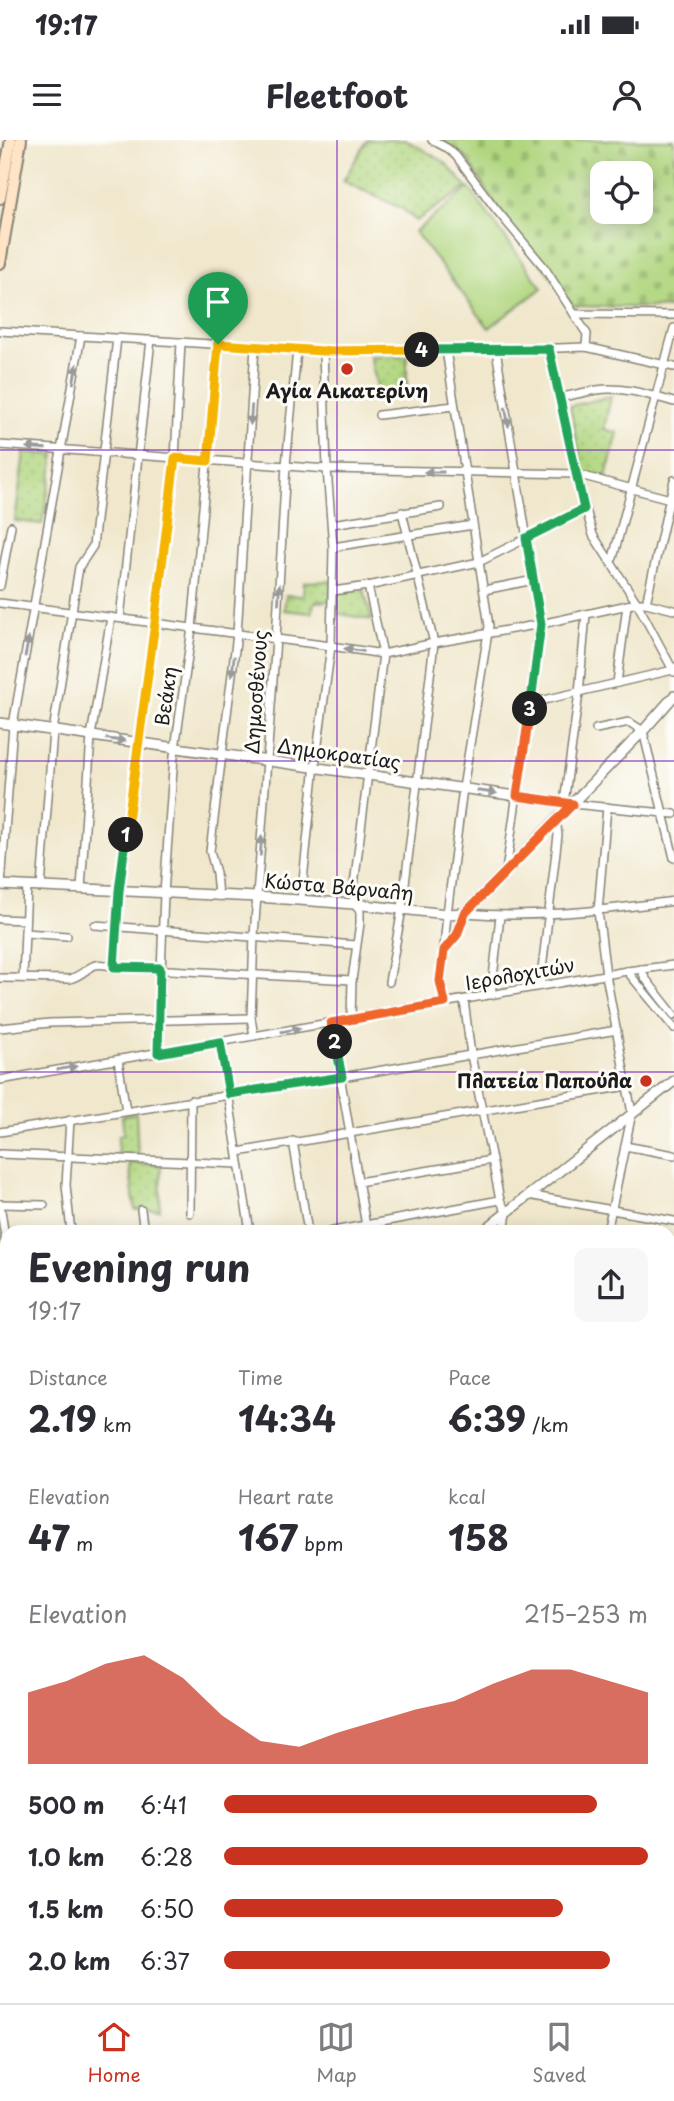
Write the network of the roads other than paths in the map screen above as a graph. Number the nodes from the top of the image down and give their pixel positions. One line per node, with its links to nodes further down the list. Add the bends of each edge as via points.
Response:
1 (10, 140): 4 (main road)
2 (21, 140): 5 (main road)
3 (432, 140): 6 (street, via 456,156 544,267)
4 (0, 198)
5 (0, 263)
6 (574, 314): 7 (street); 16 (street, via 587,334)
7 (674, 315)
8 (673, 328): 22 (street)
9 (0, 331): 10 (street)
10 (81, 336): 11 (street); 30 (street, one-way to 10)
11 (117, 338): 12 (street); 31 (street)
12 (151, 340): 13 (street); 32 (street)
13 (181, 342): 14 (street); 33 (street)
14 (218, 344): 15 (street); 34 (street, Βεάκη)
15 (255, 346): 18 (street); 35 (street, one-way to 35)
16 (586, 347): 17 (street); 22 (street)
17 (549, 349): 20 (street); 25 (street)
18 (297, 350): 21 (street); 36 (street, Δημοσθένους)
19 (446, 350): 20 (street); 21 (street); 27 (street)
20 (496, 350): 39 (street, one-way to 39)
21 (323, 351): 37 (street)
22 (663, 365): 23 (street); 24 (street)
23 (674, 367)
24 (654, 397): 25 (street, via 615,389); 26 (street); 42 (street)
25 (559, 398): 40 (street)
26 (674, 401)
27 (454, 406): 28 (street); 38 (street)
28 (379, 415)
29 (0, 445): 30 (street, one-way to 29)
30 (62, 450): 31 (street); 64 (street)
31 (104, 454): 32 (street); 66 (street, via 93,546 79,567)
32 (138, 456): 33 (street); 69 (street)
33 (175, 458): 34 (street); 70 (street)
34 (208, 461): 35 (street); 72 (street, Βεάκη)
35 (248, 462): 36 (street); 74 (street)
36 (286, 466): 37 (street); 75 (street, Δημοσθένους, one-way to 36)
37 (327, 469): 38 (street, one-way to 37); 47 (street)
38 (463, 472): 39 (street); 48 (street)
39 (517, 473): 40 (street); 51 (street)
40 (576, 474): 42 (street); 45 (street)
41 (674, 480): 43 (street)
42 (629, 489): 43 (street); 53 (street)
43 (672, 499): 62 (street)
44 (441, 507): 46 (street)
45 (584, 509): 51 (street); 53 (street)
46 (402, 512): 47 (street); 50 (street)
47 (332, 524): 52 (street)
48 (473, 525): 50 (street); 54 (street)
49 (11, 526): 57 (street)
50 (409, 536): 52 (street); 55 (street)
51 (526, 538): 54 (street); 56 (street)
52 (333, 547): 60 (street)
53 (609, 560): 62 (street)
54 (479, 562): 55 (street); 59 (street)
55 (418, 576): 58 (street); 76 (street)
56 (534, 580): 59 (street); 71 (street)
57 (0, 586)
58 (368, 586): 60 (street); 78 (street)
59 (484, 590): 73 (street)
60 (333, 591): 77 (street)
61 (0, 603): 64 (street)
62 (642, 603): 63 (street); 65 (street); 79 (street)
63 (627, 605): 67 (street); 80 (street)
64 (35, 608): 66 (street); 85 (street, one-way to 64)
65 (674, 610)
66 (71, 612): 68 (street); 87 (street)
67 (586, 614): 71 (street); 81 (street)
68 (111, 617): 69 (street); 89 (street)
69 (120, 618): 70 (street)
70 (155, 623): 72 (street); 90 (street)
71 (541, 624): 73 (street); 83 (street)
72 (192, 628): 74 (street); 91 (street, Βεάκη)
73 (488, 633): 76 (street); 97 (street)
74 (237, 634): 75 (street); 92 (street, one-way to 92)
75 (276, 639): 77 (street); 93 (street, Δημοσθένους)
76 (434, 643): 78 (street); 96 (street)
77 (331, 646): 78 (street, one-way to 77); 94 (street)
78 (383, 654): 95 (street)
79 (674, 670): 80 (street)
80 (617, 683): 81 (street)
81 (579, 693): 83 (street); 99 (street)
82 (674, 696): 88 (street)
83 (531, 703): 98 (street)
84 (0, 723): 85 (street, Δημοκρατίας)
85 (13, 725): 87 (street, Δημοκρατίας); 106 (street)
86 (596, 729): 88 (street, via 628,722)
87 (53, 731): 89 (street, Δημοκρατίας); 108 (street)
88 (643, 731): 99 (street); 101 (street)
89 (92, 736): 90 (street, Δημοκρατίας, one-way to 90); 109 (street)
90 (138, 743): 91 (street, Δημοκρατίας); 110 (street)
91 (174, 749): 92 (street, Δημοκρατίας); 111 (street, Βεάκη)
92 (222, 756): 93 (street, Δημοκρατίας); 112 (street, via 210,851)
93 (267, 761): 94 (street, Δημοκρατίας); 113 (street, Δημοσθένους, one-way to 93)
94 (315, 768): 95 (street, Δημοκρατίας); 114 (street)
95 (368, 775): 96 (street, Δημοκρατίας); 116 (street)
96 (417, 783): 97 (street, Δημοκρατίας); 117 (street)
97 (463, 788): 98 (street, Δημοκρατίας, one-way to 98); 120 (street)
98 (517, 796): 99 (street, Δημοκρατίας); 105 (street)
99 (568, 803): 100 (street, Δημοκρατίας); 103 (street)
100 (607, 807): 101 (street, Δημοκρατίας); 118 (street)
101 (663, 813): 102 (street, Δημοκρατίας); 104 (street)
102 (674, 814)
103 (552, 823): 105 (street); 121 (street, via 558,831)
104 (674, 858)
105 (506, 871): 119 (street)
106 (1, 884): 107 (street, Κώστα Βάρναλη)
107 (27, 886): 108 (street, Κώστα Βάρναλη); 124 (street)
108 (41, 887): 109 (street, Κώστα Βάρναλη)
109 (81, 889): 110 (street, Κώστα Βάρναλη)
110 (119, 891): 111 (street, Κώστα Βάρναλη); 126 (street)
111 (164, 894): 112 (street, Κώστα Βάρναλη); 127 (street, Βεάκη)
112 (218, 896): 113 (street, Κώστα Βάρναλη)
113 (257, 897): 114 (street, Κώστα Βάρναλη); 130 (street, Δημοσθένους)
114 (301, 900): 116 (street, Κώστα Βάρναλη)
115 (674, 901): 118 (street, Κώστα Βάρναλη)
116 (354, 904): 117 (street, Κώστα Βάρναλη); 131 (street, via 360,911)
117 (402, 909): 120 (street, Κώστα Βάρναλη); 143 (street)
118 (598, 911): 121 (street, Κώστα Βάρναλη); 139 (street)
119 (465, 913): 120 (street, Κώστα Βάρναλη); 122 (street, Κώστα Βάρναλη); 132 (street, via 457,935)
120 (447, 914): 132 (street)
121 (548, 915): 122 (street, Κώστα Βάρναλη); 144 (street)
122 (500, 916): 145 (street)
123 (0, 919): 124 (street)
124 (25, 920): 128 (street)
125 (95, 925): 126 (street)
126 (116, 927): 127 (street); 134 (street)
127 (162, 931): 130 (street); 135 (street, Βεάκη)
128 (25, 933): 129 (street); 141 (street)
129 (67, 936)
130 (254, 936): 131 (street); 138 (street, Δημοσθένους)
131 (355, 945): 142 (street)
132 (444, 950): 147 (street, via 440,981)
133 (674, 965): 136 (street, Ιερολοχιτών)
134 (114, 967): 135 (street); 141 (street, via 98,963 70,979)
135 (160, 968): 138 (street); 150 (street, Βεάκη)
136 (641, 969): 137 (street, Ιερολοχιτών); 148 (street)
137 (627, 971): 139 (street, Ιερολοχιτών); 154 (street)
138 (253, 975): 142 (street); 149 (street, Δημοσθένους)
139 (606, 975): 144 (street, Ιερολοχιτών); 155 (street)
140 (0, 978): 141 (street)
141 (23, 978)
142 (352, 981): 151 (street)
143 (389, 982)
144 (540, 986): 145 (street, Ιερολοχιτών)
145 (491, 995): 146 (street, Ιερολοχιτών)
146 (464, 1000): 147 (street, Ιερολοχιτών); 159 (street)
147 (445, 1003): 151 (street, Ιερολοχιτών)
148 (674, 1014)
149 (251, 1018): 150 (street); 156 (street, Δημοσθένους)
150 (159, 1019): 153 (street); 158 (street, Βεάκη)
151 (351, 1019): 152 (street, Ιερολοχιτών)
152 (331, 1023): 156 (street, Ιερολοχιτών, one-way to 152); 161 (street)
153 (0, 1028)
154 (674, 1028)
155 (617, 1030): 159 (street); 164 (street)
156 (254, 1036): 157 (street, Ιερολοχιτών)
157 (220, 1042): 158 (street, Ιερολοχιτών); 165 (street)
158 (158, 1053): 160 (street, Ιερολοχιτών)
159 (471, 1055): 161 (street); 168 (street)
160 (117, 1060): 162 (street, Ιερολοχιτών, one-way to 160); 167 (street)
161 (342, 1077): 165 (street); 172 (street)
162 (0, 1080)
163 (674, 1081): 169 (street)
164 (627, 1086): 168 (street); 169 (street)
165 (229, 1094): 166 (street); 175 (street)
166 (191, 1100): 167 (street); 180 (street)
167 (126, 1111): 170 (street)
168 (482, 1111): 172 (street); 179 (street)
169 (632, 1113): 174 (street); 183 (street)
170 (70, 1120): 171 (street); 178 (street)
171 (0, 1132)
172 (351, 1132): 173 (street); 182 (street)
173 (293, 1141): 175 (street); 196 (street)
174 (625, 1146): 177 (street); 187 (street)
175 (238, 1152): 181 (street)
176 (0, 1154): 178 (street)
177 (674, 1155)
178 (68, 1157): 180 (street); 193 (street)
179 (492, 1160): 182 (street); 184 (street)
180 (191, 1162): 181 (street); 189 (street)
181 (239, 1164): 195 (street)
182 (358, 1182): 197 (street)
183 (528, 1195): 187 (street); 190 (street)
184 (500, 1200): 190 (street); 198 (street)
185 (0, 1204): 186 (street); 192 (street)
186 (44, 1205)
187 (612, 1209): 191 (street); 201 (street)
188 (141, 1210): 194 (street)
189 (190, 1213)
190 (507, 1213): 199 (street); 200 (street)
191 (674, 1221)
192 (3, 1225)
193 (70, 1225)
194 (143, 1225)
195 (249, 1225)
196 (307, 1225)
197 (366, 1225)
198 (385, 1225)
199 (491, 1225)
200 (505, 1225)
201 (609, 1225)

